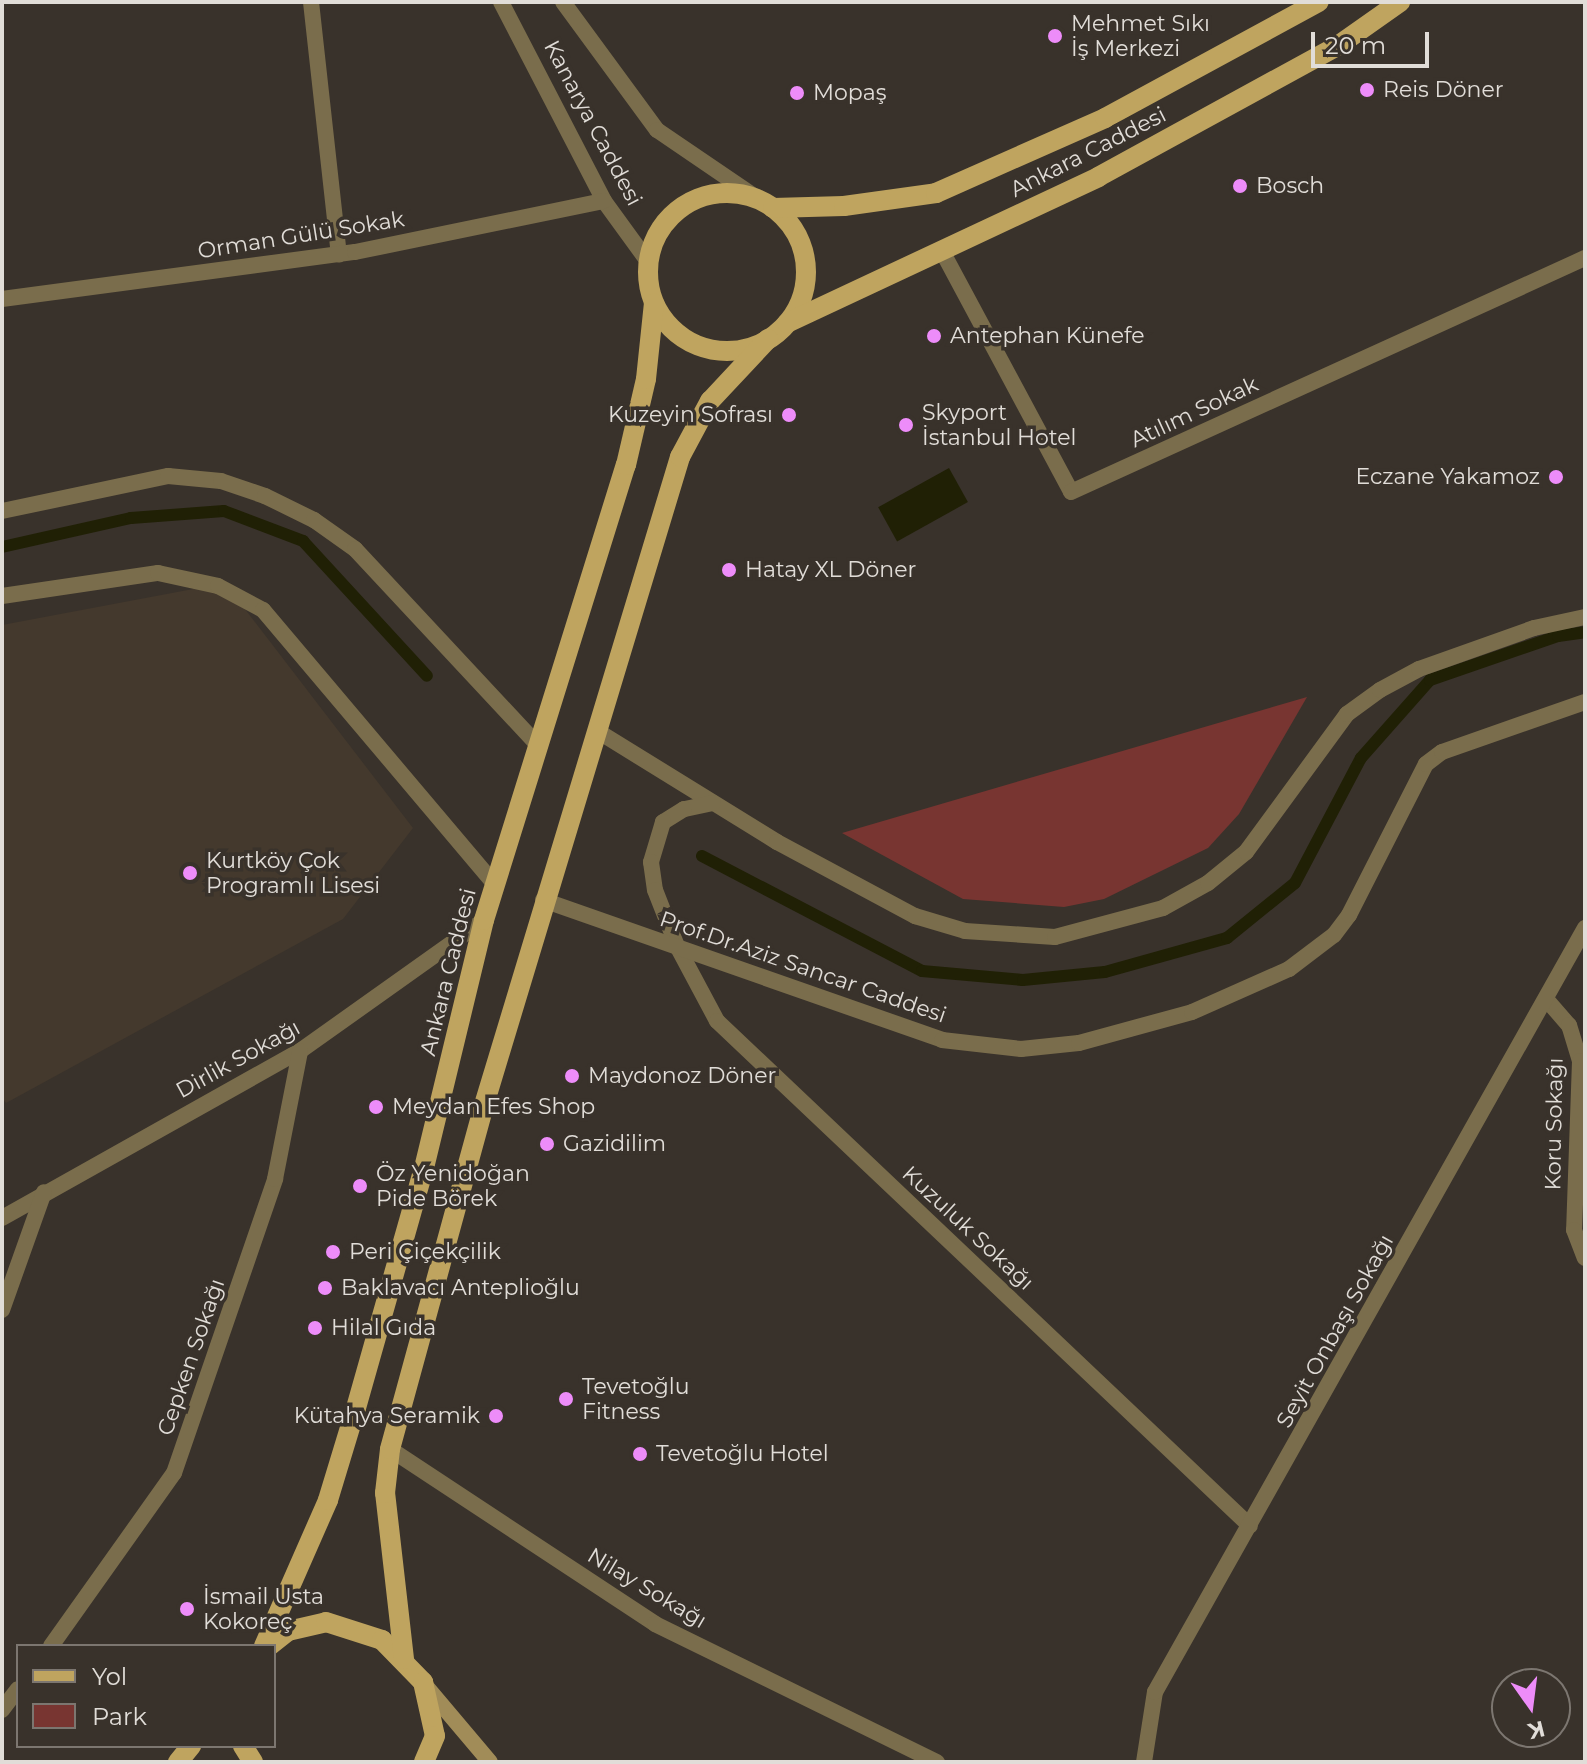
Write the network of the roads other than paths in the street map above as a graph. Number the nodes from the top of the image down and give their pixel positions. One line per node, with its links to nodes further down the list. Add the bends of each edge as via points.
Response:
1 (311, 2): 9 (street)
2 (501, 2): 6 (street, Kanarya Caddesi)
3 (563, 2): 7 (street, Kanarya Caddesi, via 657,130)
4 (1319, 2): 7 (main road, Ankara Caddesi, via 1105,118 936,193 855,205)
5 (1400, 2): 8 (main road, Ankara Caddesi, via 1339,45 1098,177)
6 (604, 201): 9 (street, Orman Gülü Sokak); 11 (street, Kanarya Caddesi)
7 (765, 203): 11 (main road, via 731,193 705,196 681,207 662,226); 14 (main road, via 794,230 804,253 803,290)
8 (942, 251): 10 (street, Atılım Sokak, via 1071,492); 14 (main road, Ankara Caddesi)
9 (339, 254): 12 (street, Orman Gülü Sokak)
10 (1585, 258)
11 (649, 263): 13 (main road)
12 (2, 299)
13 (654, 303): 15 (main road, via 690,342 716,350 743,349); 21 (main road, Ankara Caddesi, via 646,379 626,465)
14 (787, 323): 15 (main road)
15 (768, 339): 20 (main road, via 710,401 680,457)
16 (2, 511): 21 (street, via 168,476 221,481 265,496 314,520 355,549)
17 (2, 596): 23 (street, via 158,573 218,586 263,610)
18 (1585, 617): 22 (street, via 1519,633 1419,669 1380,690 1347,714 1246,852 1208,883 1163,908 1107,926 1055,937 1013,937 938,924 797,854)
19 (1585, 702): 27 (street, Prof.Dr.Aziz Sancar Caddesi, via 1442,752 1426,764 1349,915 1313,953 1241,993 1128,1033 1021,1049 942,1040)
20 (599, 732): 22 (street); 24 (main road)
21 (539, 746): 23 (main road, Ankara Caddesi)
22 (713, 803): 27 (street, Kuzuluk Sokağı, via 684,809 663,822 654,843 655,890)
23 (495, 885): 25 (main road, Ankara Caddesi)
24 (543, 900): 27 (street, Prof.Dr.Aziz Sancar Caddesi); 34 (main road)
25 (484, 920): 29 (street, Dirlik Sokağı); 37 (main road, Ankara Caddesi, via 424,1168 356,1408 328,1500)
26 (1585, 928): 28 (street, Seyit Onbaşı Sokağı)
27 (677, 946): 35 (street, Kuzuluk Sokağı, via 717,1021)
28 (1546, 999): 32 (street, Koru Sokağı, via 1569,1025 1580,1061 1574,1230); 35 (street, Seyit Onbaşı Sokağı)
29 (300, 1051): 30 (street, Dirlik Sokağı); 36 (street, Cepken Sokağı, via 275,1179 174,1473)
30 (44, 1192): 31 (street, Dirlik Sokağı); 33 (street)
31 (2, 1218)
32 (1585, 1258)
33 (2, 1310)
34 (390, 1449): 39 (main road, via 385,1493); 45 (street, Nilay Sokağı, via 655,1624)
35 (1250, 1526): 46 (street, Seyit Onbaşı Sokağı, via 1155,1692)
36 (52, 1644)
37 (268, 1644)
38 (270, 1644): 39 (main road, via 288,1631 326,1622 382,1640)
39 (404, 1659): 40 (main road)
40 (423, 1682): 43 (main road, via 435,1736); 44 (main road)
41 (16, 1692): 42 (street)
42 (2, 1710)
43 (424, 1762)
44 (490, 1762)
45 (937, 1762)
46 (1144, 1762)

